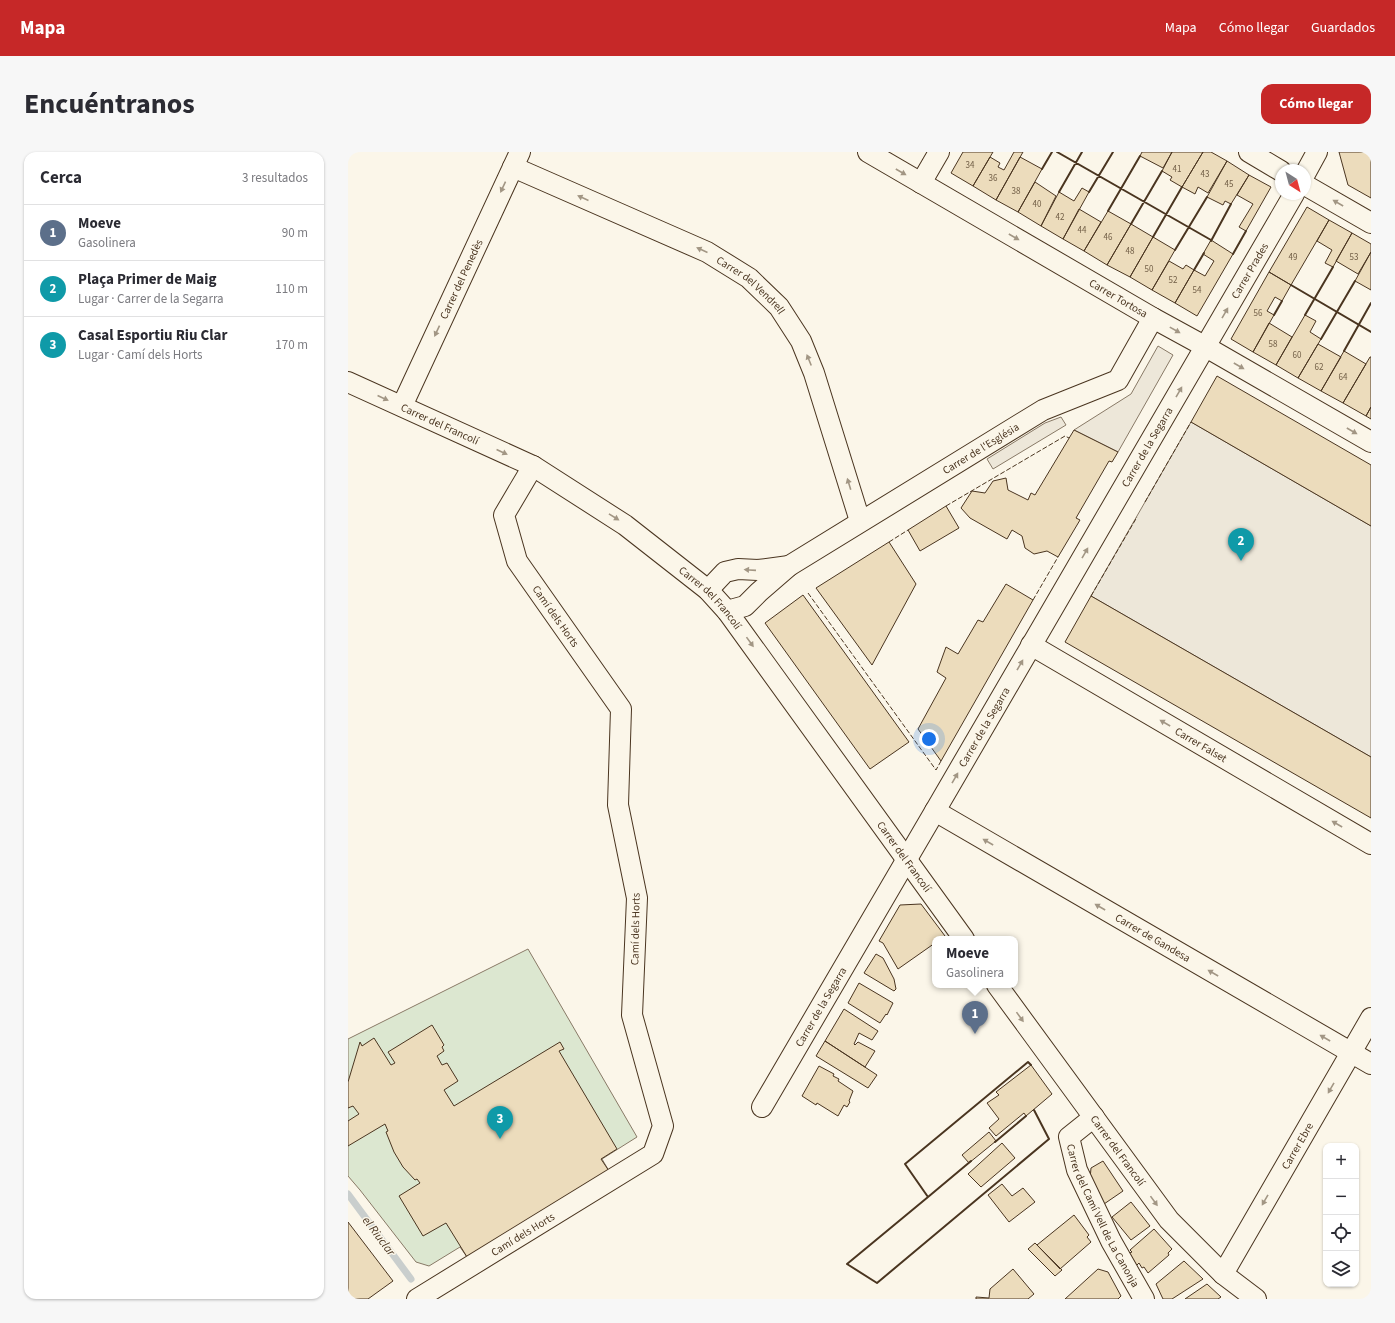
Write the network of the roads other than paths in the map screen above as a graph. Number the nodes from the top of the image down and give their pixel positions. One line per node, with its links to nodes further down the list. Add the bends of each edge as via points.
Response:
1 (868, 152): 8 (street, Carrer Tortosa, one-way to 8)
2 (940, 152): 8 (street)
3 (1249, 152): 7 (street)
4 (1317, 152): 6 (street)
5 (516, 160): 15 (street, Carrer del Penedès, one-way to 15); 18 (street, Carrer del Vendrell, one-way to 5, via 814,373 801,341 779,307 748,278 707,252)
6 (1310, 164)
7 (1275, 167)
8 (922, 183): 12 (street, Carrer Tortosa, one-way to 12)
9 (1311, 188): 11 (street, one-way to 9)
10 (1291, 200): 13 (street, Carrer Prades, one-way to 10)
11 (1371, 222)
12 (1153, 318): 13 (street, Carrer Tortosa, one-way to 13); 18 (street, Carrer de l'Església, via 1118,380 1042,410)
13 (1206, 346): 16 (street, Carrer Tortosa, one-way to 16); 22 (street, Carrer de la Segarra, one-way to 13)
14 (348, 382): 15 (street, Carrer del Francolí, one-way to 15)
15 (402, 406): 17 (street, Carrer del Francolí, one-way to 17)
16 (1371, 442)
17 (533, 466): 20 (street, Carrer del Francolí, one-way to 20, via 626,525); 34 (street, Camí dels Horts, via 504,515 517,561 621,709 618,805 637,898 632,1015 663,1126 652,1154)
18 (860, 521): 19 (street, Carrer de l'Església)
19 (788, 566): 20 (street, Carrer de l'Església, one-way to 20, via 725,572); 21 (street, Carrer de l'Església, via 745,606)
20 (708, 590): 21 (street, Carrer del Francolí)
21 (727, 611): 25 (street, Carrer del Francolí, one-way to 25)
22 (1031, 645): 23 (street, Carrer de la Segarra, one-way to 22); 24 (street, Carrer Falset, one-way to 22)
23 (935, 811): 25 (street, Carrer de la Segarra); 29 (street, Carrer de Gandesa, one-way to 23)
24 (1371, 844)
25 (906, 860): 26 (street, Carrer del Francolí); 31 (street, Carrer de la Segarra)
26 (962, 936)
27 (999, 988): 32 (street, Carrer del Francolí, one-way to 32)
28 (1371, 1018): 29 (street, Carrer Ebre)
29 (1351, 1053): 30 (street, Carrer de Gandesa); 33 (street, Carrer Ebre, one-way to 33)
30 (1371, 1064)
31 (762, 1107)
32 (1094, 1118): 33 (street, Carrer del Francolí, one-way to 33, via 1169,1220); 35 (street, Carrer del Camí Vell de La Canonja, via 1069,1136 1077,1170 1111,1241)
33 (1223, 1274): 36 (street, Carrer del Francolí)
34 (417, 1299)
35 (1144, 1299)
36 (1256, 1299)

